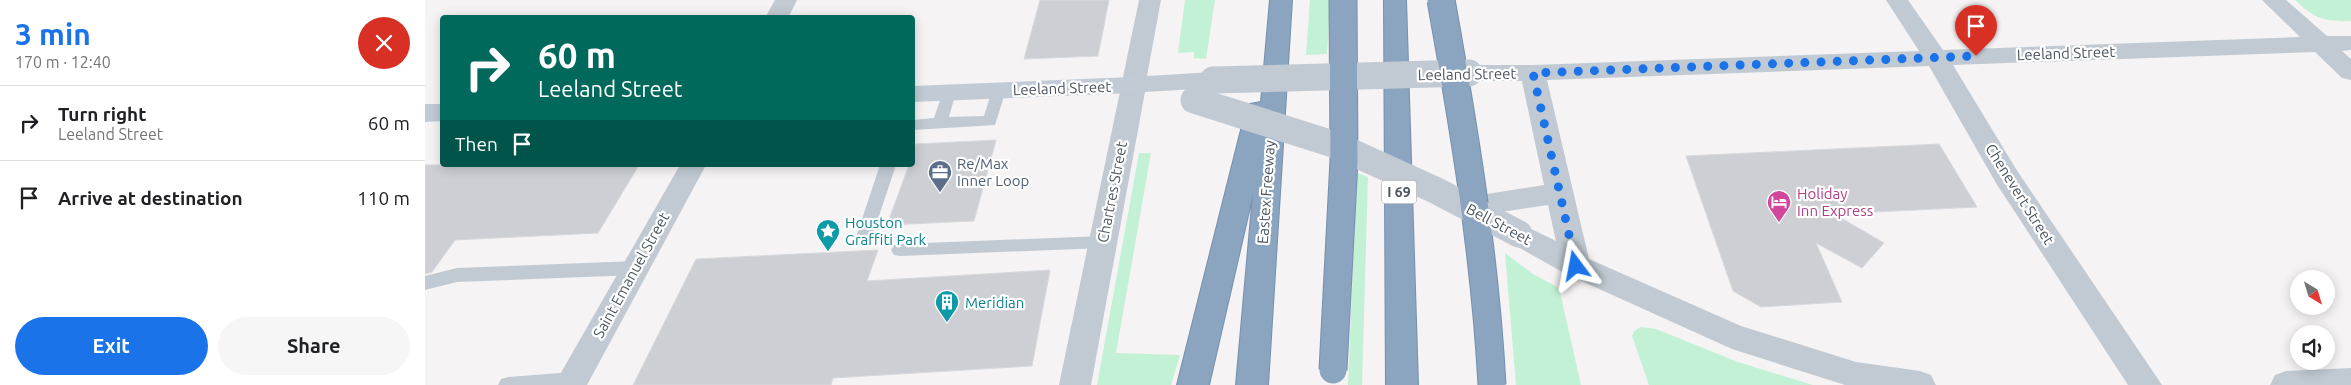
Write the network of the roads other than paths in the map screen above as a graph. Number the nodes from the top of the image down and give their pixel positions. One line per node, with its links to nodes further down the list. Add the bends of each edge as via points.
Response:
1 (786, 0): 9 (street)
2 (1149, 0): 16 (street, Chartres Street)
3 (1281, 0): 10 (highway, Eastex Freeway)
4 (1343, 0): 34 (highway, bridge, via 1344,160)
5 (1395, 0): 41 (highway, I 69)
6 (1441, 0): 42 (highway, bridge, via 1468,152 1488,313)
7 (1897, 0): 13 (street, Chenevert Street)
8 (2273, 0): 12 (street)
9 (778, 15)
10 (1278, 28): 39 (highway); 40 (highway, Eastex Freeway)
11 (2351, 43): 12 (street, Leeland Street)
12 (2322, 44): 13 (street, Leeland Street); 14 (street)
13 (1937, 58): 15 (street, Leeland Street); 44 (street, Chenevert Street, via 2007,176)
14 (2351, 72)
15 (1533, 73): 16 (street, Leeland Street, bridge, via 1213,80); 26 (street)
16 (1132, 86): 17 (main road, Leeland Street); 27 (street, Bell Street, bridge, via 1194,100 1336,145); 29 (street, Chartres Street)
17 (999, 90): 18 (main road, Leeland Street); 22 (lane, via 990,121)
18 (949, 92): 19 (main road, Leeland Street); 22 (lane)
19 (915, 94)
20 (440, 112): 21 (main road)
21 (425, 113)
22 (940, 122): 23 (lane)
23 (915, 125)
24 (692, 167): 32 (street, Saint Emanuel Street)
25 (887, 167): 28 (lane)
26 (1560, 193): 27 (street); 31 (street)
27 (1468, 207): 31 (street, Bell Street, bridge)
28 (865, 234)
29 (1102, 242): 30 (lane); 38 (street, Chartres Street)
30 (900, 250)
31 (1576, 266): 43 (street, Bell Street, via 1732,336 1857,375)
32 (636, 268): 33 (lane, via 457,275); 35 (street, Saint Emanuel Street)
33 (425, 283)
34 (1333, 378)
35 (571, 382): 37 (lane)
36 (2351, 382): 45 (street)
37 (509, 385)
38 (1075, 385)
39 (1193, 385)
40 (1252, 385)
41 (1402, 385)
42 (1492, 385)
43 (1920, 385)
44 (2146, 385)
45 (2286, 385)

